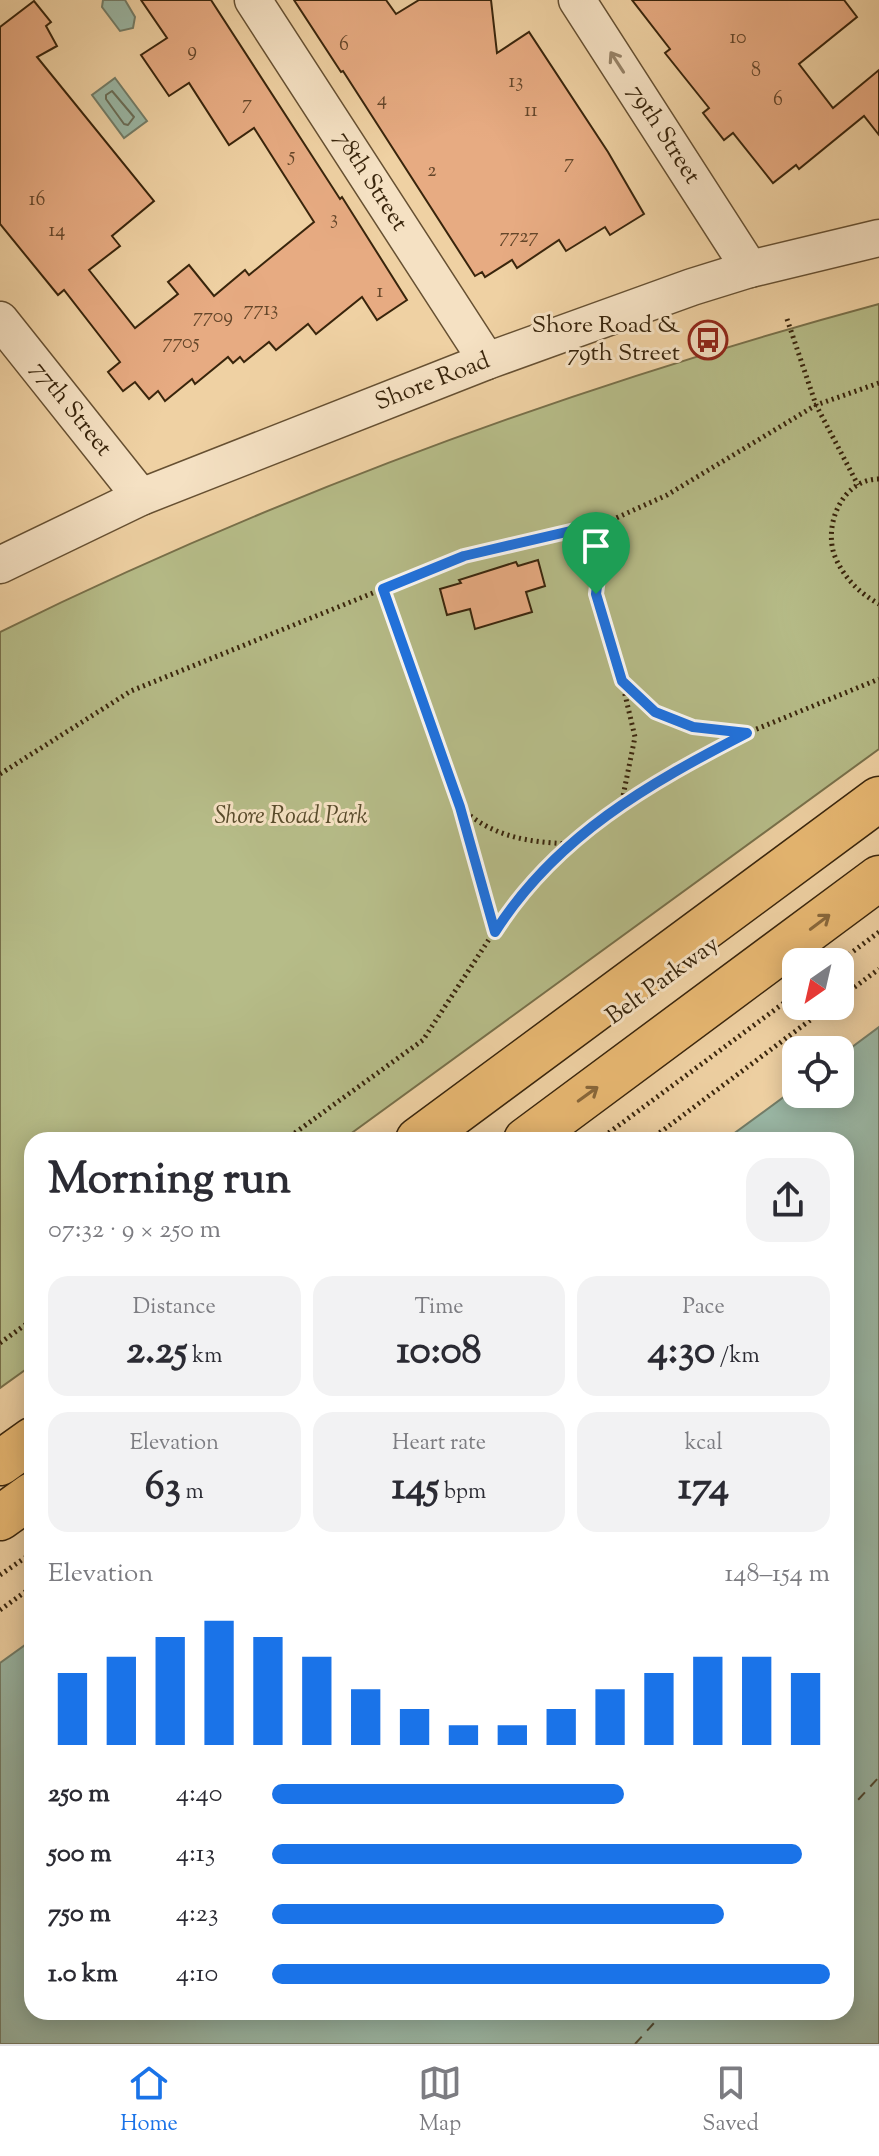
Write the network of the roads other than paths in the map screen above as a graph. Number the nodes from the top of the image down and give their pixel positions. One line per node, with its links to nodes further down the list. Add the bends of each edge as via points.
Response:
1 (253, 0): 6 (street, 78th Street)
2 (577, 0): 4 (street, 79th Street, one-way to 2)
3 (879, 238): 4 (street, Shore Road)
4 (750, 269): 6 (street, Shore Road)
5 (0, 320): 7 (street, 77th Street)
6 (487, 361): 7 (street, Shore Road)
7 (141, 497): 8 (street, Shore Road)
8 (0, 565)
9 (879, 799): 12 (highway)
10 (879, 820): 13 (highway, Belt Parkway)
11 (879, 878): 14 (highway, Belt Parkway, one-way to 11)
12 (429, 1132)
13 (457, 1132)
14 (537, 1132)
15 (24, 1427): 16 (highway)
16 (0, 1444)
17 (24, 1446): 18 (highway)
18 (0, 1463)
19 (24, 1501): 20 (highway)
20 (0, 1518)

